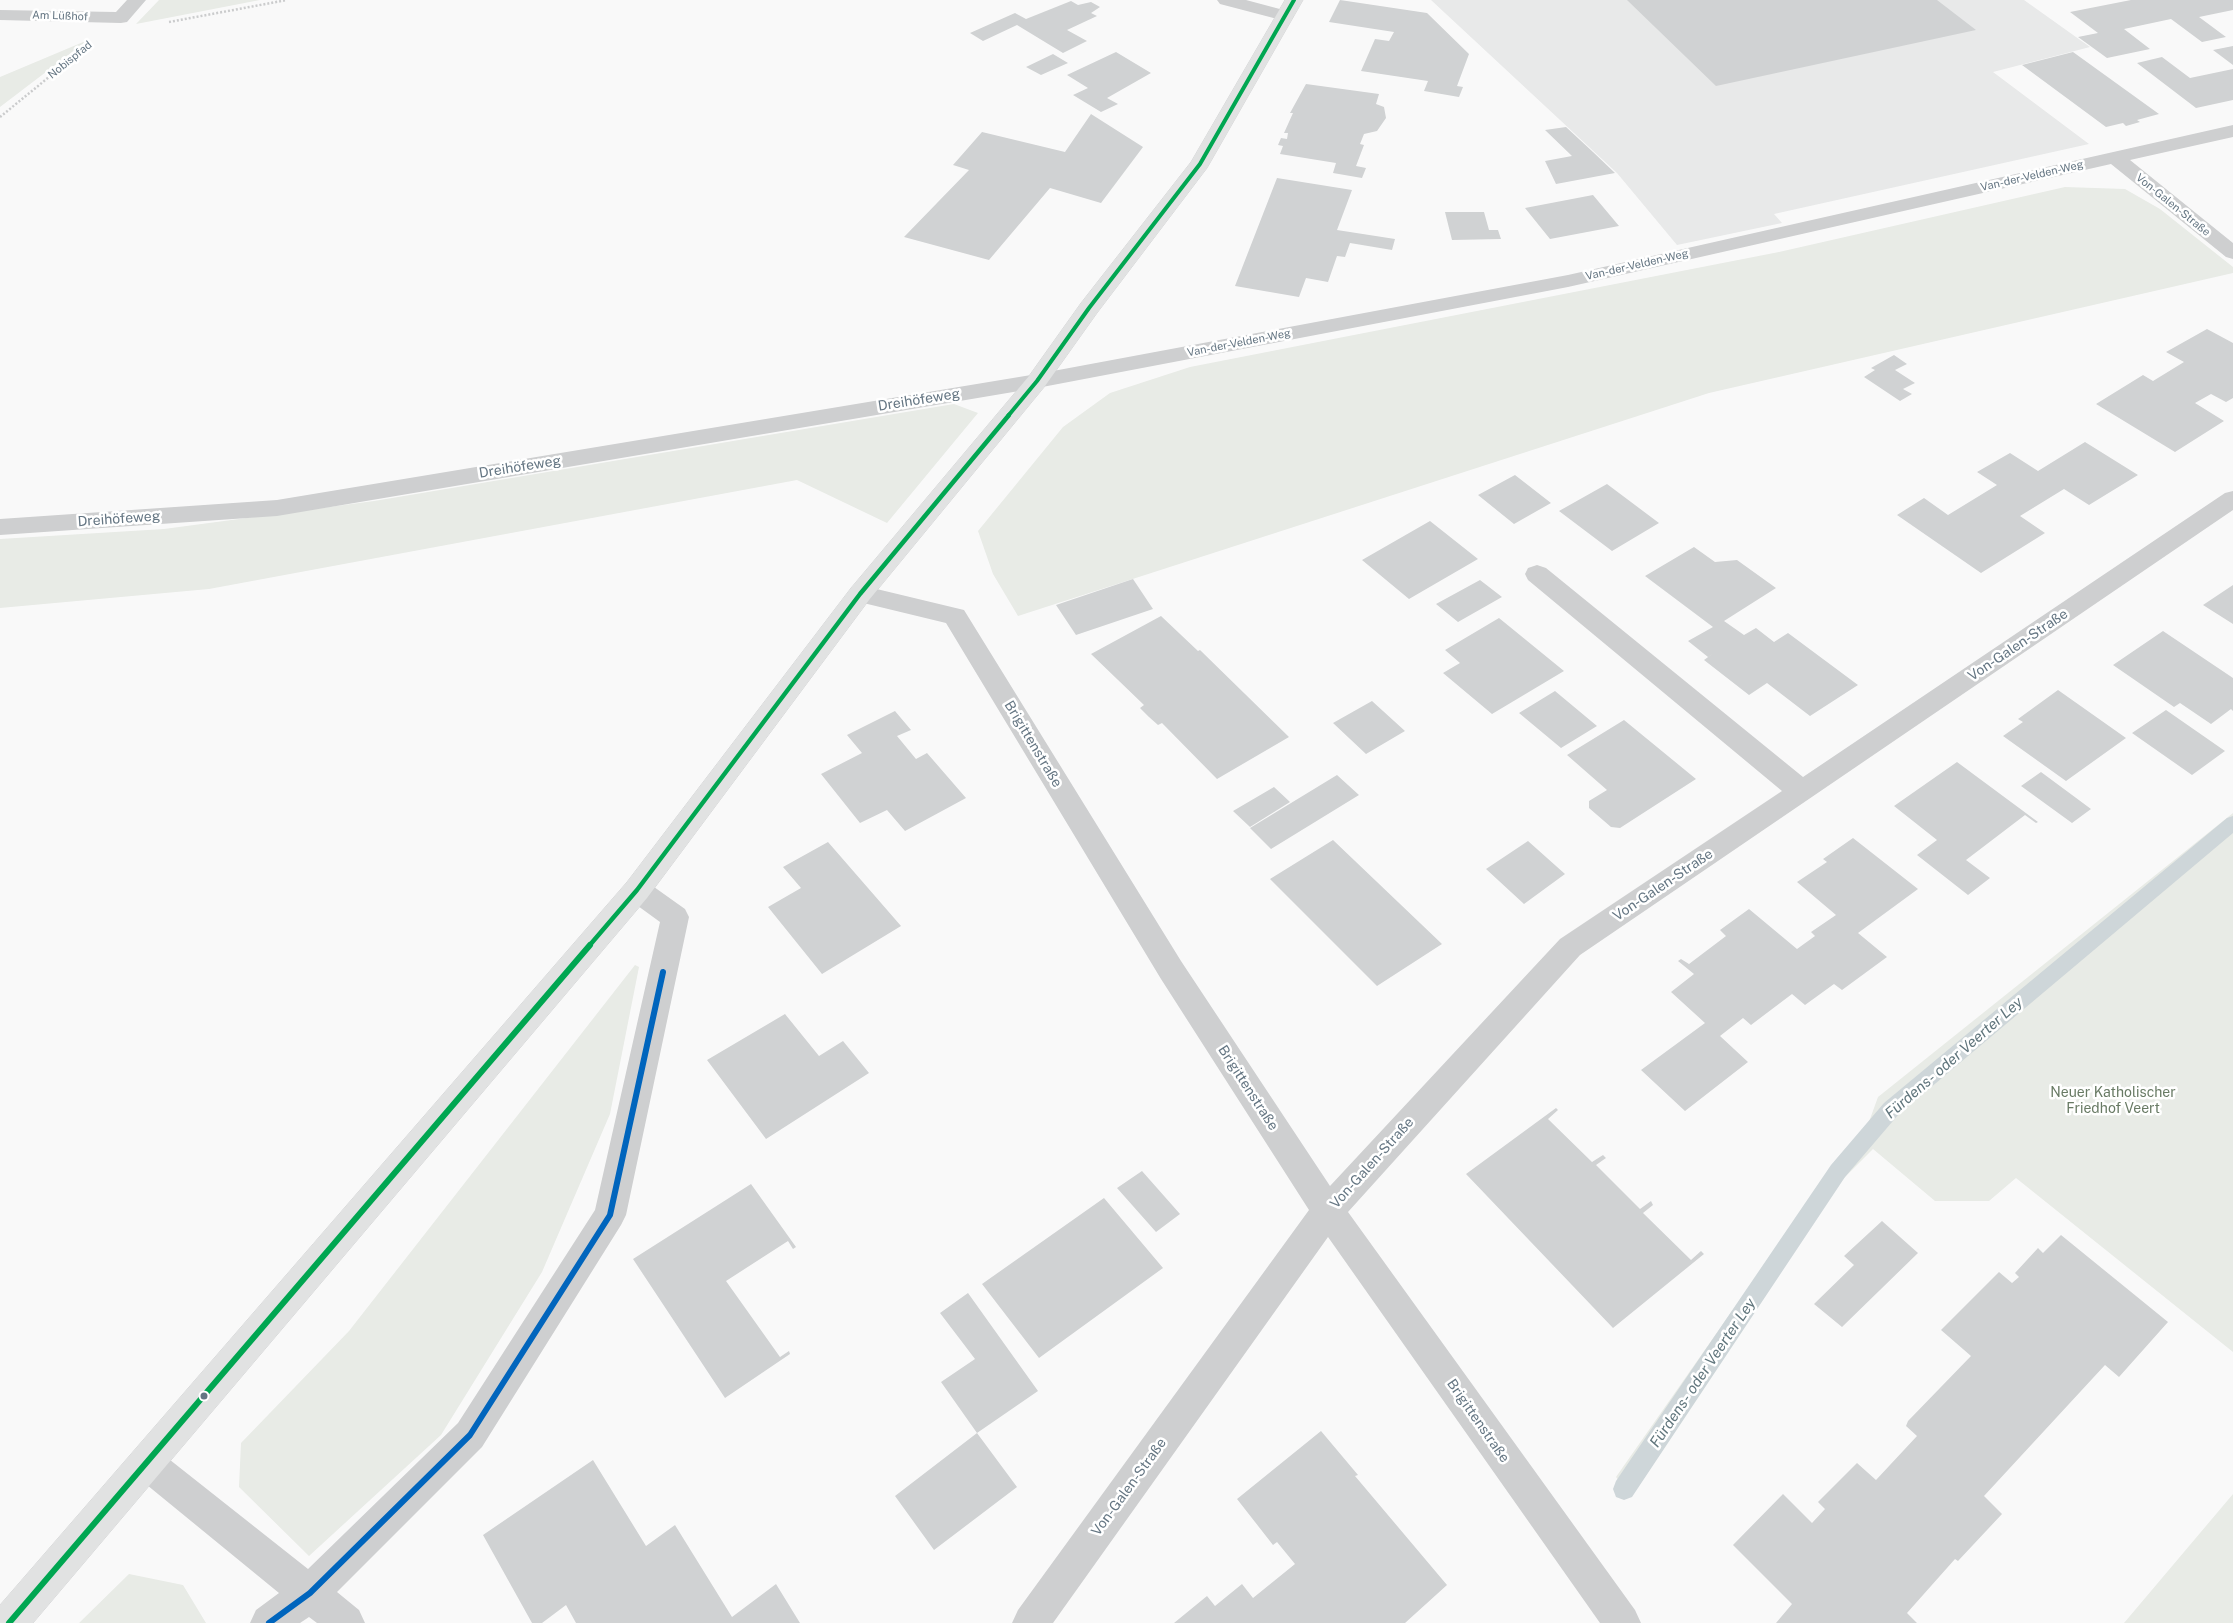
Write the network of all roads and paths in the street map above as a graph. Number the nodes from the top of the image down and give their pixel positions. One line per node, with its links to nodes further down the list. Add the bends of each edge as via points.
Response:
1 (137, 0): 6 (street)
2 (286, 0): 6 (path, via 130,29)
3 (1226, 0): 4 (street)
4 (1290, 8): 11 (street, via 1200,164)
5 (0, 15): 6 (street, Am Lüßhof)
6 (121, 18): 7 (path, Nobispfad)
7 (0, 117)
8 (2233, 132): 9 (street, Van-der-Velden-Weg)
9 (2114, 158): 10 (street, Von-Galen-Straße); 11 (street, Van-der-Velden-Weg, via 1568,281)
10 (2233, 253)
11 (1037, 381): 13 (street, Dreihöfeweg, via 277,508); 15 (street)
12 (2233, 499): 16 (street, Von-Galen-Straße)
13 (0, 527)
14 (1537, 574): 16 (street)
15 (860, 594): 17 (street); 18 (street, Brigittenstraße, via 955,616 1171,970)
16 (1802, 792): 18 (street, Von-Galen-Straße, via 1570,946)
17 (637, 890): 19 (street, via 223,1372); 20 (street, via 675,917 610,1215 470,1435)
18 (1328, 1211): 24 (street, Von-Galen-Straße); 25 (street, Brigittenstraße)
19 (148, 1464): 20 (street); 21 (street)
20 (310, 1593): 22 (street); 23 (street)
21 (9, 1623)
22 (269, 1623)
23 (346, 1623)
24 (1031, 1623)
25 (1622, 1623)

